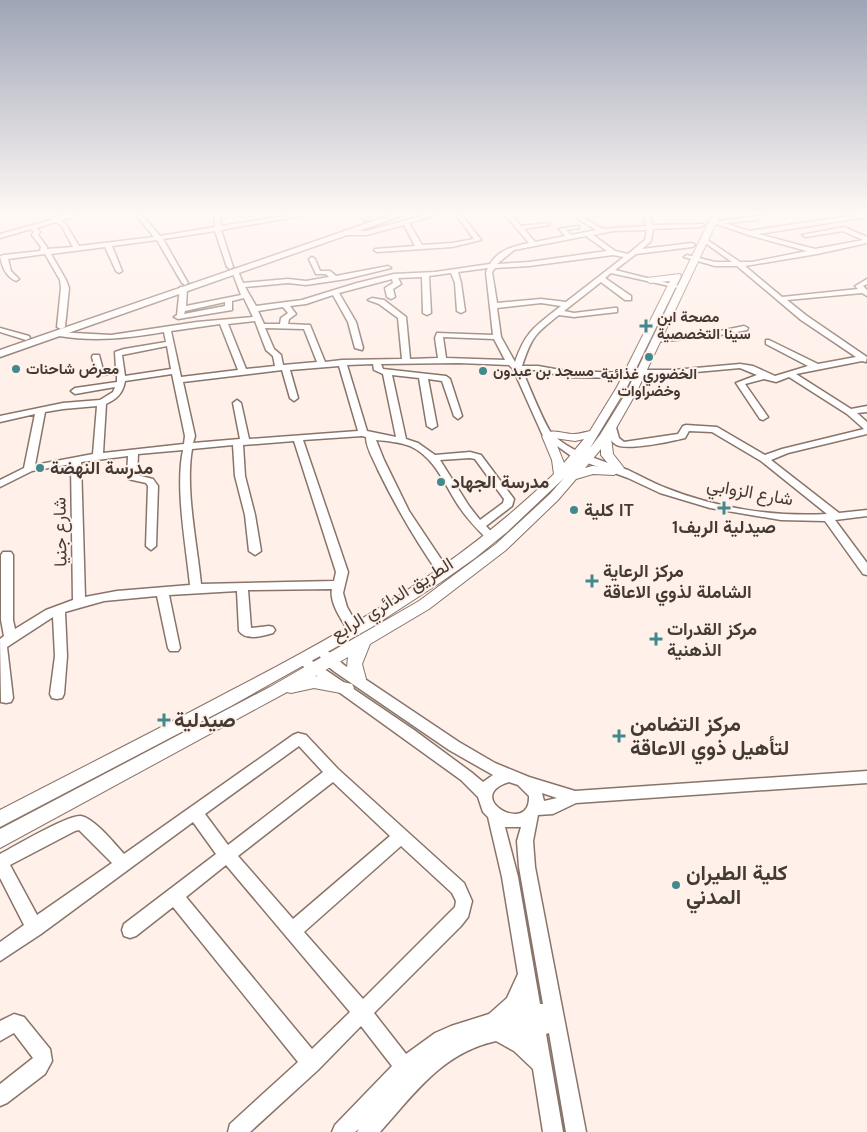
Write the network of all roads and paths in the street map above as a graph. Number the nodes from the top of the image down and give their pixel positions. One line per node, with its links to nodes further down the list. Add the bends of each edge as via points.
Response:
1 (6, 268): 20 (street)
2 (55, 268): 55 (street, via 65,288)
3 (118, 268): 15 (street)
4 (178, 268): 28 (street)
5 (236, 268): 14 (highway)
6 (236, 268): 14 (highway)
7 (316, 268): 21 (street, via 318,272 328,272)
8 (388, 268): 19 (street); 21 (street)
9 (478, 268): 16 (street)
10 (491, 268): 40 (street, via 488,272)
11 (614, 268): 17 (street)
12 (685, 268): 27 (main road, الطريق الدائري الرابع)
13 (742, 268): 34 (street)
14 (232, 269): 26 (street); 28 (highway)
15 (119, 271)
16 (454, 271): 18 (street); 43 (street)
17 (610, 271): 22 (street); 23 (street)
18 (425, 275): 19 (street); 47 (street)
19 (395, 276): 29 (street); 32 (street, via 397,284 389,288)
20 (16, 279)
21 (335, 279): 25 (street)
22 (599, 279): 33 (street); 38 (street)
23 (649, 280): 27 (main road); 27 (main road, via 662,287)
24 (867, 281): 30 (street, via 859,284)
25 (301, 283): 26 (street); 36 (street)
26 (240, 285): 31 (street)
27 (675, 285): 58 (main road, الطريق الدائري الرابع); 79 (main road, الطريق الدائري الرابع)
28 (184, 286): 45 (street); 55 (highway)
29 (335, 292): 36 (street); 62 (street, via 352,322)
30 (865, 293): 34 (street)
31 (246, 296): 35 (street); 41 (street)
32 (391, 297)
33 (628, 298)
34 (779, 298): 65 (street)
35 (228, 299): 45 (street); 46 (street, via 229,308)
36 (310, 300): 39 (street)
37 (372, 300): 67 (street, via 381,302 402,318)
38 (567, 304): 40 (street, via 541,301); 44 (street)
39 (285, 305): 41 (street); 51 (street, via 292,314 285,318)
40 (493, 306): 56 (street)
41 (254, 309): 49 (street)
42 (614, 310): 44 (street, via 574,315)
43 (461, 311)
44 (557, 312): 71 (street, via 530,335)
45 (180, 313): 46 (street); 53 (street)
46 (206, 313): 50 (street)
47 (427, 313)
48 (223, 322): 49 (street); 50 (street); 74 (street)
49 (260, 322): 51 (street); 73 (street, via 270,350 277,355)
50 (208, 323): 53 (street)
51 (284, 326): 70 (street, via 307,327)
52 (744, 328): 58 (street, via 706,336)
53 (172, 329): 55 (street, via 103,338); 60 (street)
54 (1, 330): 57 (street)
55 (60, 330): 57 (highway); 63 (highway)
56 (497, 337): 68 (street, via 440,335); 71 (street)
57 (26, 338): 61 (highway)
58 (655, 340): 76 (main road, الطريق الدائري الرابع)
59 (769, 342): 72 (street)
60 (172, 343): 78 (street); 82 (street, via 119,353)
61 (0, 347)
62 (358, 348)
63 (0, 354)
64 (96, 357): 82 (street, via 100,373)
65 (865, 359): 72 (street)
66 (377, 361): 67 (street); 69 (street); 75 (street, via 378,370)
67 (406, 361): 68 (street)
68 (442, 361): 71 (street)
69 (342, 362): 70 (street); 98 (street)
70 (322, 364): 73 (street)
71 (514, 366): 79 (street, via 566,374); 97 (street)
72 (814, 366): 77 (street)
73 (283, 368): 74 (street); 84 (street)
74 (242, 370): 78 (street)
75 (387, 372): 81 (street); 100 (street)
76 (641, 372): 80 (street, via 740,366); 96 (main road, الطريق الدائري الرابع)
77 (790, 374): 80 (street, via 776,378); 89 (street)
78 (178, 375): 82 (street); 102 (street, via 190,436)
79 (626, 376): 96 (main road, الطريق الدائري الرابع)
80 (764, 376): 91 (street, via 740,384)
81 (423, 377): 90 (street, via 447,380); 93 (street)
82 (121, 378): 83 (street); 85 (street, via 114,396)
83 (75, 391)
84 (294, 398)
85 (102, 402): 88 (street); 105 (street)
86 (237, 403): 101 (street)
87 (867, 409): 89 (street)
88 (42, 410): 92 (street); 110 (street)
89 (850, 412): 94 (street)
90 (458, 416)
91 (763, 417)
92 (0, 419)
93 (432, 426)
94 (867, 427)
95 (867, 431): 107 (street)
96 (604, 432): 97 (main road, via 575,438); 104 (main road, الطريق الدائري الرابع); 107 (street, via 624,445 682,436 686,428 714,429); 109 (main road, via 607,454)
97 (550, 434): 104 (street, شارع الزوابي); 111 (main road)
98 (367, 435): 99 (street); 100 (street); 121 (street, via 425,548)
99 (298, 439): 101 (street); 122 (street, via 342,572)
100 (402, 441): 106 (street, via 415,445)
101 (242, 442): 102 (street); 118 (street, via 240,476)
102 (189, 446): 103 (street); 124 (street, via 186,491)
103 (133, 452): 105 (street); 117 (street, via 132,477 149,481 153,486)
104 (584, 455): 109 (street, شارع الزوابي); 111 (main road, الطريق الدائري الرابع)
105 (98, 456): 108 (street)
106 (434, 458): 115 (street); 115 (street, via 478,457 507,495 508,504)
107 (764, 459): 114 (street)
108 (76, 460): 110 (street); 126 (street, شارع جنيا)
109 (616, 469): 111 (main road); 114 (street, شارع الزوابي, via 682,496 739,511 779,517)
110 (29, 470): 112 (street)
111 (566, 475): 116 (main road, الطريق الدائري الرابع); 129 (main road, الطريق الدائري الرابع, via 528,522 465,576 424,605)
112 (0, 484)
113 (867, 513): 114 (street, شارع الزوابي)
114 (832, 517): 120 (street)
115 (479, 526): 116 (street)
116 (492, 538): 121 (main road, الطريق الدائري الرابع)
117 (151, 546)
118 (256, 551)
119 (7, 554): 130 (street)
120 (867, 571)
121 (445, 574): 129 (main road, الطريق الدائري الرابع)
122 (338, 585): 123 (street); 129 (street, via 341,607)
123 (242, 586): 124 (street); 128 (street, via 245,631)
124 (196, 588): 125 (street)
125 (162, 591): 126 (street); 131 (street)
126 (79, 602): 127 (street)
127 (59, 610): 130 (street); 136 (street)
128 (269, 630)
129 (360, 636): 132 (main road, الطريق الدائري الرابع); 134 (main road, via 354,656)
130 (4, 643): 137 (street)
131 (174, 648)
132 (326, 655): 133 (main road, الطريق الدائري الرابع); 134 (street)
133 (309, 664): 134 (street); 135 (main road, الطريق الدائري الرابع); 147 (main road, الطريق الدائري الرابع)
134 (352, 684): 135 (main road, via 314,682); 139 (street); 142 (street)
135 (276, 691): 149 (main road, الطريق الدائري الرابع)
136 (57, 694)
137 (6, 698)
138 (333, 773): 145 (street, via 299,738); 148 (street); 150 (street)
139 (509, 776): 141 (street); 142 (street, via 493,781)
140 (867, 777): 143 (street)
141 (529, 783): 143 (street); 144 (street, via 536,795)
142 (485, 794): 146 (street, via 487,806)
143 (575, 797): 144 (street, via 553,807)
144 (533, 811): 146 (street, via 525,818 510,821); 160 (street, via 525,841 527,867)
145 (195, 813): 150 (street); 152 (street)
146 (495, 816): 158 (street, via 510,877)
147 (0, 819)
148 (401, 836): 156 (street); 159 (street, via 458,888 464,901 462,911)
149 (0, 839)
150 (226, 854): 153 (street); 156 (street)
151 (0, 862): 152 (street, via 81,822); 154 (street)
152 (123, 864): 154 (street)
153 (174, 895): 155 (street); 164 (street)
154 (35, 928): 157 (street)
155 (130, 930)
156 (293, 930): 159 (street)
157 (0, 952)
158 (527, 973): 161 (street); 162 (street, via 513,1004)
159 (362, 1011): 164 (street); 166 (street)
160 (556, 1017): 161 (street); 172 (street)
161 (535, 1020): 162 (street); 165 (street)
162 (496, 1027): 165 (street, via 521,1044); 166 (street, via 456,1045)
163 (0, 1032): 167 (street, via 18,1023 43,1056 43,1061)
164 (311, 1063): 168 (street)
165 (543, 1066): 171 (street)
166 (410, 1074): 169 (street, via 378,1092); 170 (street)
167 (0, 1096)
168 (237, 1131)
169 (342, 1132)
170 (367, 1132)
171 (553, 1132)
172 (576, 1132)

